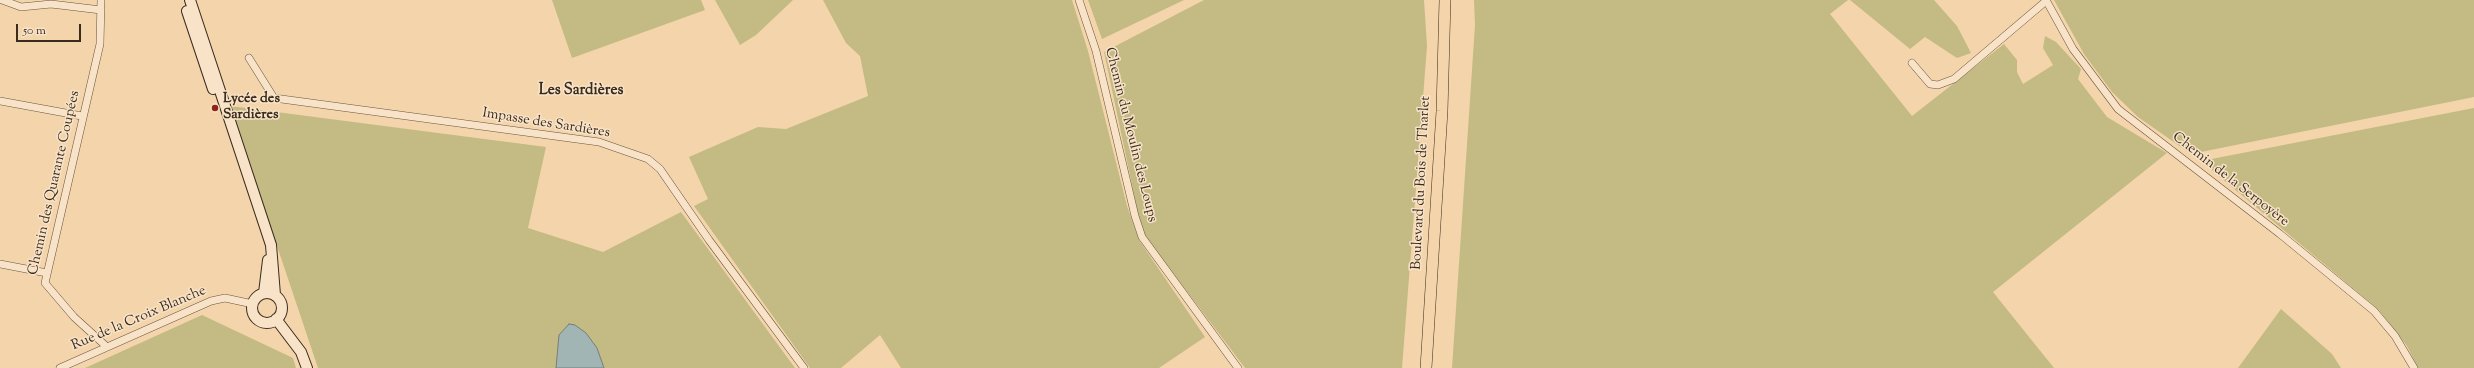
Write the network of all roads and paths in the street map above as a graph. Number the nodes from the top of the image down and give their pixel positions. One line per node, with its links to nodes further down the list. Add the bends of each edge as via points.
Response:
1 (2, 0): 8 (street, via 21,7 51,4)
2 (101, 0): 8 (street, Chemin des Quarante Coupées)
3 (183, 0): 15 (main road, via 267,246 268,263)
4 (190, 0): 16 (main road, via 271,245)
5 (1079, 0): 23 (street, Chemin du Moulin des Loups, via 1096,50 1142,237)
6 (1445, 0): 24 (main road, Boulevard du Bois de Tharlet, via 1442,103)
7 (2046, 0): 10 (street, via 1954,79 1938,85 1930,84); 25 (street, Chemin de la Serpoyère, via 2073,49 2118,109 2280,234 2374,311 2395,336)
8 (101, 10): 12 (street, Chemin des Quarante Coupées, via 100,44)
9 (249, 58): 22 (street, Impasse des Sardières, via 274,98 598,142 648,159 660,168 709,240)
10 (1912, 63)
11 (0, 101): 12 (street)
12 (82, 116): 14 (street, Chemin des Quarante Coupées)
13 (0, 264): 14 (street)
14 (47, 273): 19 (street, Chemin des Quarante Coupées, via 45,283 49,290)
15 (264, 293): 16 (main road); 17 (main road, via 258,296)
16 (275, 295): 18 (main road, via 282,308)
17 (253, 304): 18 (main road, via 257,319 267,322); 19 (street, Rue de la Croix Blanche, via 225,298 211,301)
18 (276, 319): 21 (main road, via 301,352)
19 (107, 347): 20 (street, Rue de la Croix Blanche)
20 (60, 368)
21 (307, 368)
22 (804, 368)
23 (1238, 368)
24 (1426, 368)
25 (2414, 368)

